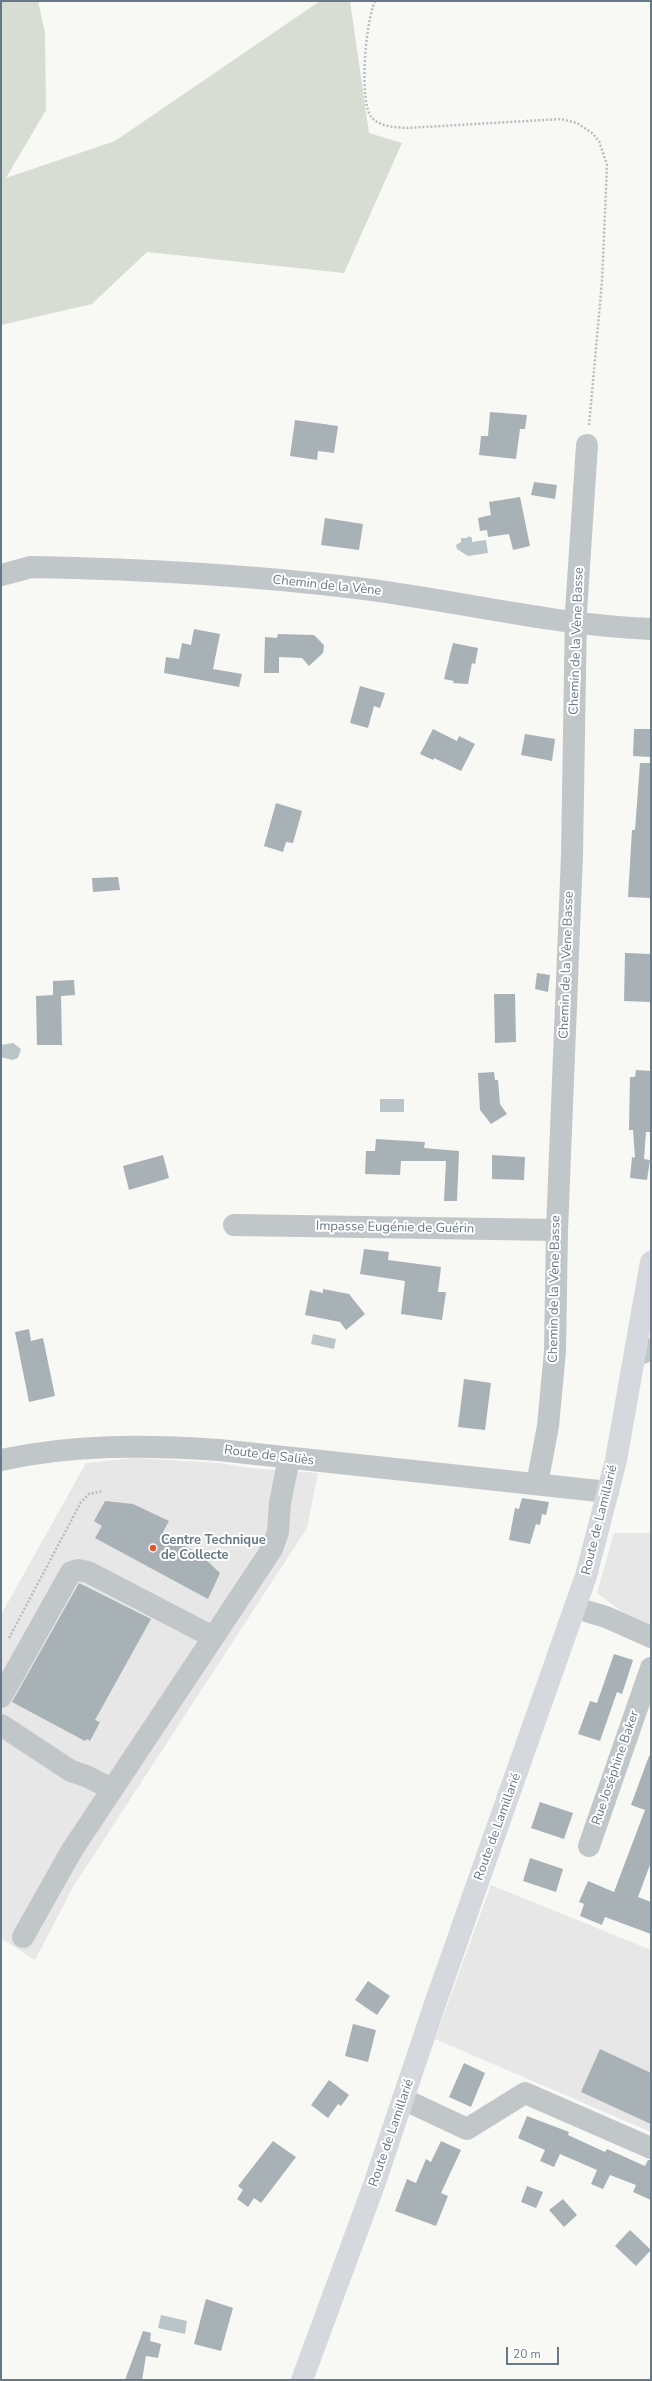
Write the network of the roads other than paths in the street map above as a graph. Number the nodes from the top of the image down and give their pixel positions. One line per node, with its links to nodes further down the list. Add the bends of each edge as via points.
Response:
1 (587, 445): 3 (street, Chemin de la Vène Basse)
2 (1, 575): 3 (street, Chemin de la Vène, via 31,567 245,578 357,588)
3 (576, 623): 4 (street, Chemin de la Vène); 6 (street, Chemin de la Vène Basse, via 572,855)
4 (651, 629)
5 (234, 1225): 6 (street, Impasse Eugénie de Guérin)
6 (557, 1230): 11 (street, Chemin de la Vène Basse, via 558,1275 552,1383 548,1426)
7 (651, 1262): 8 (main road, Route de Lamillarié)
8 (643, 1353): 12 (main road, Route de Lamillarié)
9 (289, 1458): 10 (street, Route de Saliès, via 219,1450 90,1446); 11 (street, Route de Saliès); 14 (street, via 280,1503 278,1532 272,1549)
10 (1, 1460)
11 (537, 1484): 12 (street, Route de Saliès)
12 (608, 1492): 13 (main road, Route de Lamillarié)
13 (576, 1608): 15 (street, via 606,1617); 22 (main road, Route de Lamillarié)
14 (213, 1637): 17 (street, via 88,1572 78,1570 71,1572); 19 (street)
15 (651, 1637)
16 (651, 1668): 20 (street, Rue Joséphine Baker)
17 (1, 1697)
18 (1, 1726): 19 (street, via 71,1771)
19 (112, 1790): 21 (street, via 72,1850)
20 (589, 1846)
21 (23, 1937)
22 (403, 2099): 23 (street, via 468,2129 526,2093); 24 (main road, Route de Lamillarié)
23 (651, 2148)
24 (302, 2380)

